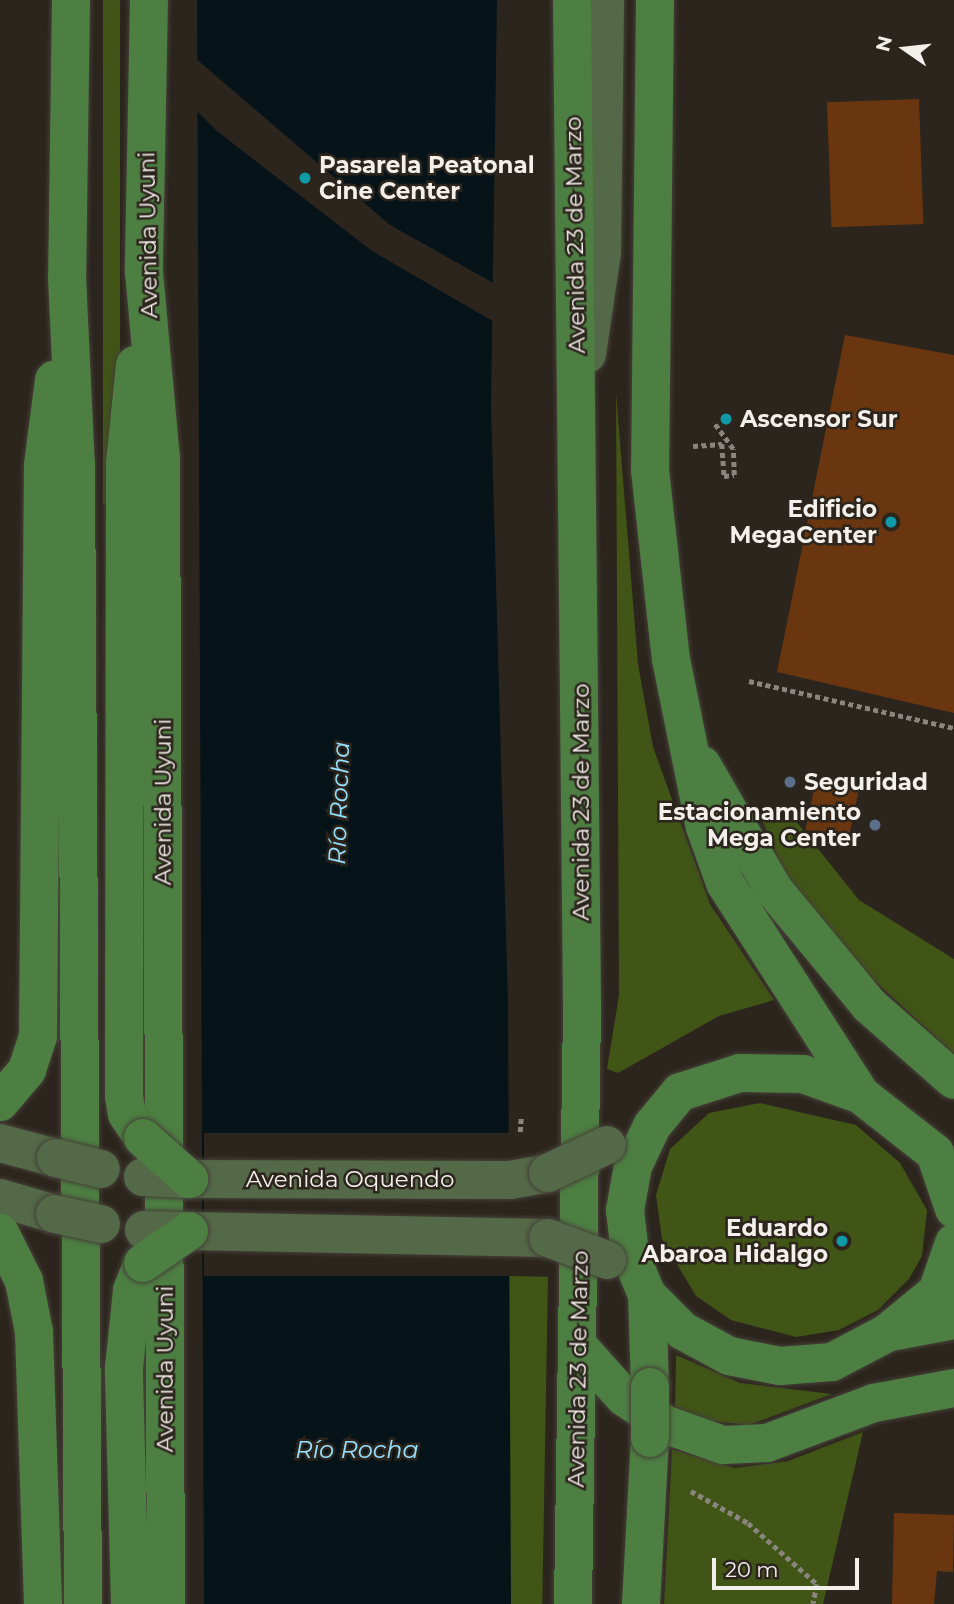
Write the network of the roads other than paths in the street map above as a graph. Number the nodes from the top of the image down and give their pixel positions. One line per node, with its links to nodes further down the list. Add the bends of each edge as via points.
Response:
1 (71, 0): 7 (main road)
2 (149, 0): 6 (main road, Avenida Uyuni)
3 (572, 0): 8 (main road, Avenida 23 de Marzo, via 570,254)
4 (605, 0): 8 (main road, via 602,252)
5 (655, 0): 9 (main road, via 650,470 671,659)
6 (144, 272): 16 (main road, bridge, via 125,463 127,1114 161,1157); 30 (main road, Avenida Uyuni, via 161,459)
7 (67, 277): 13 (main road, via 43,465 38,1036 27,1070); 28 (main road, via 76,465)
8 (580, 398): 25 (main road, Avenida 23 de Marzo)
9 (692, 749): 10 (main road, via 774,890 869,1005); 12 (main road, via 705,827 725,883)
10 (954, 1080)
11 (680, 1092): 12 (main road, via 740,1073 790,1073); 16 (main road, Avenida Oquendo, bridge, via 607,1145 548,1173 510,1180); 22 (main road, via 652,1126 633,1166 625,1210 630,1254)
12 (861, 1094): 15 (main road)
13 (0, 1102)
14 (0, 1143): 16 (main road, Avenida Oquendo, bridge, via 143,1177)
15 (944, 1158): 18 (main road)
16 (196, 1179)
17 (0, 1198): 19 (main road, bridge, via 101,1224)
18 (954, 1209)
19 (196, 1231): 22 (main road, bridge, via 509,1233 548,1238 607,1260); 29 (main road, bridge, via 143,1263 130,1301 124,1368)
20 (0, 1233): 27 (main road, via 24,1281 34,1332)
21 (954, 1243): 24 (main road, via 937,1292)
22 (647, 1294): 24 (main road, via 683,1331 729,1356 780,1366 832,1362); 32 (main road, bridge, via 650,1438)
23 (954, 1320): 24 (main road)
24 (887, 1333)
25 (580, 1348): 26 (main road, via 625,1396 664,1424 723,1445 766,1443 874,1403); 31 (main road, Avenida 23 de Marzo)
26 (954, 1388)
27 (43, 1604)
28 (83, 1604)
29 (130, 1604)
30 (166, 1604)
31 (573, 1604)
32 (641, 1604)

